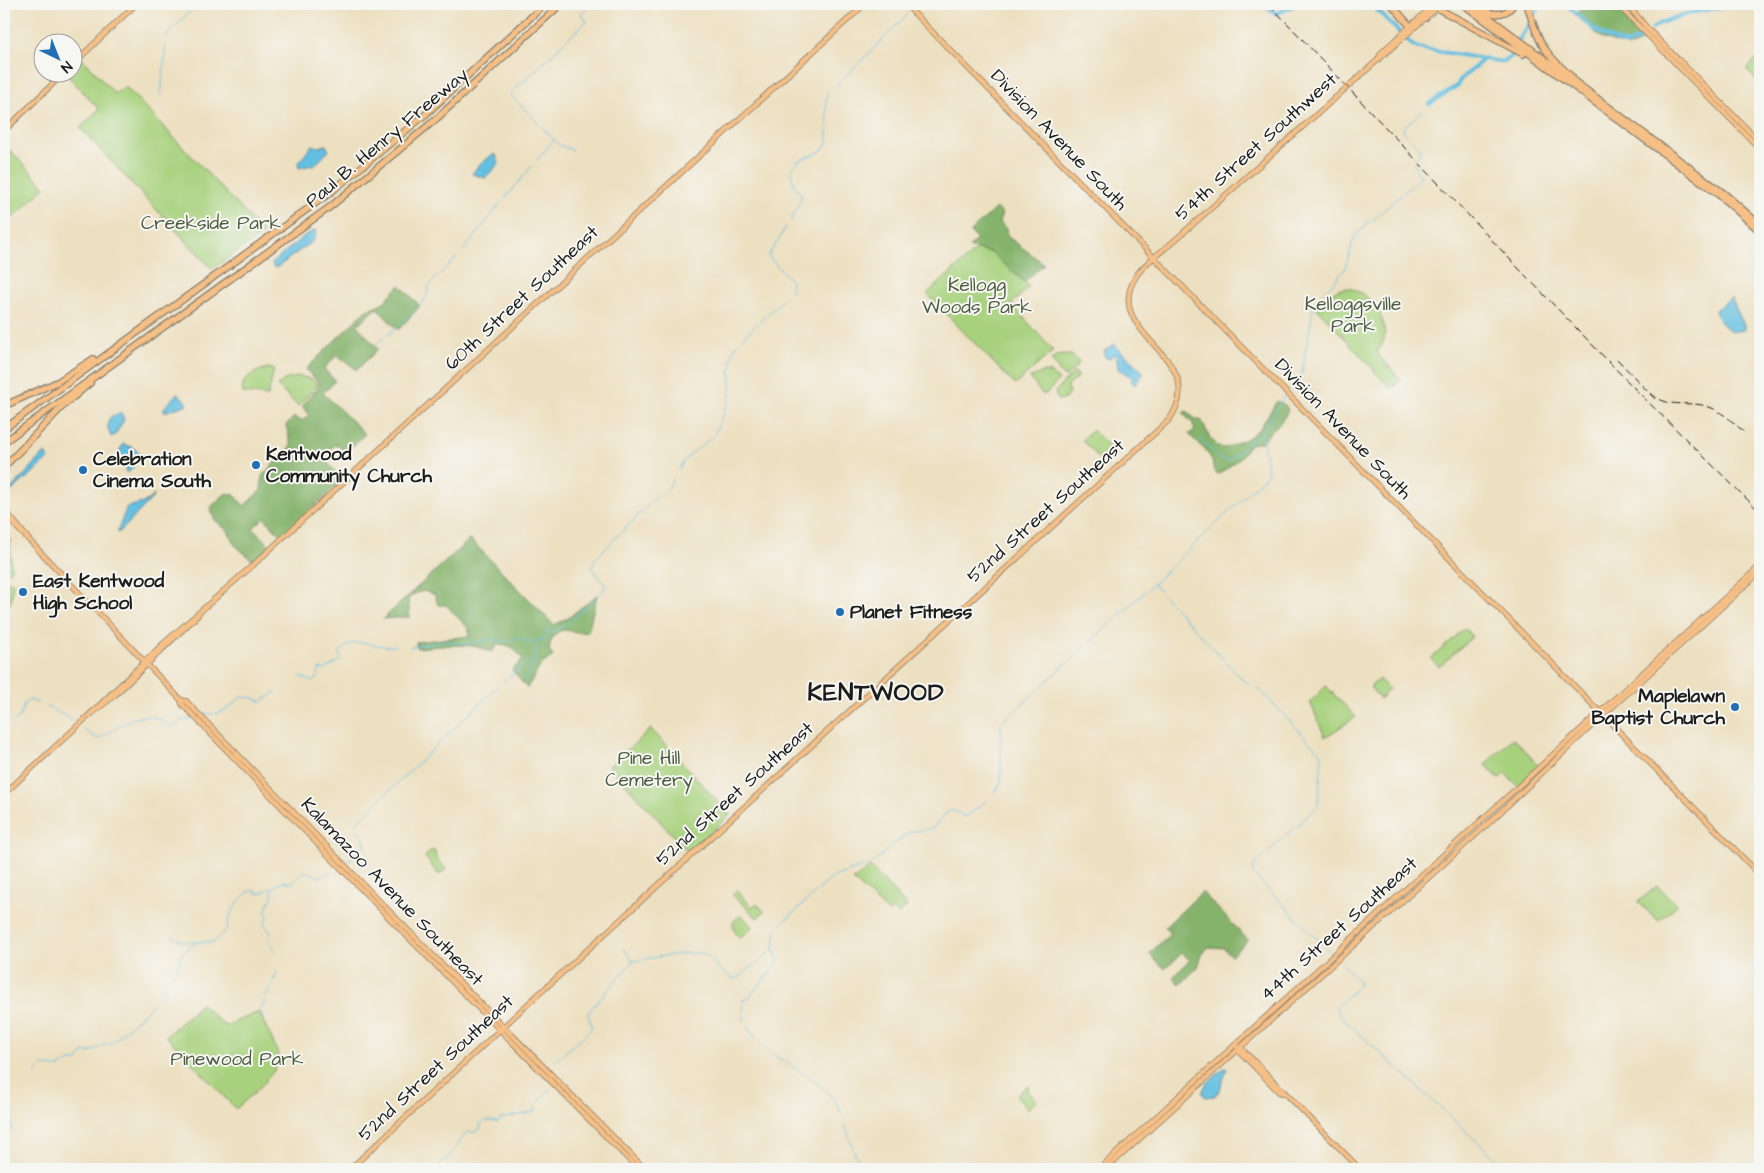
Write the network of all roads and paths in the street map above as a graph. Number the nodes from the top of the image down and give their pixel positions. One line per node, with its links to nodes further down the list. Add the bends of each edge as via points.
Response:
1 (136, 4): 20 (main road)
2 (544, 4): 31 (highway, Paul B. Henry Freeway, via 449,93 364,166 278,233)
3 (561, 4): 32 (highway, Paul B. Henry Freeway, via 371,174)
4 (866, 4): 47 (main road, 60th Street Southeast)
5 (905, 4): 30 (main road, Division Avenue South)
6 (1393, 4): 16 (highway, via 1408,19); 17 (highway)
7 (1464, 4): 19 (highway)
8 (1471, 4): 19 (highway)
9 (1475, 4): 10 (highway, via 1497,14 1507,12)
10 (1514, 4)
11 (1618, 4): 13 (main road, via 1625,8); 22 (main road)
12 (1438, 5): 15 (main road, 54th Street Southwest); 16 (main road, 54th Street Southwest); 19 (highway)
13 (1628, 5): 22 (main road)
14 (1528, 7): 23 (highway, via 1538,40 1550,57)
15 (1426, 17): 17 (highway); 18 (main road, 54th Street Southwest)
16 (1416, 20): 17 (main road, 54th Street Southwest)
17 (1410, 26): 18 (main road, 54th Street Southwest)
18 (1406, 34): 30 (main road, 54th Street Southwest)
19 (1515, 44): 23 (highway); 29 (highway, via 1718,194)
20 (82, 55)
21 (55, 82): 25 (main road)
22 (1703, 87): 24 (main road)
23 (1614, 112): 28 (highway, via 1720,190)
24 (1744, 129): 26 (main road); 27 (main road)
25 (4, 131)
26 (1760, 142)
27 (1760, 149)
28 (1760, 225)
29 (1760, 231)
30 (1154, 258): 33 (main road, 54th Street Southwest, via 1136,278 1130,292 1131,314 1140,331 1173,367 1179,383); 62 (main road, Division Avenue South)
31 (191, 294): 34 (highway, via 75,371); 35 (highway, Paul B. Henry Freeway)
32 (179, 316): 36 (highway, via 84,388); 37 (highway, Paul B. Henry Freeway)
33 (1179, 397): 99 (main road, 52nd Street Southeast, via 1172,416 1161,427)
34 (4, 406)
35 (4, 429)
36 (34, 437): 38 (highway); 39 (highway)
37 (4, 442)
38 (4, 467)
39 (4, 471)
40 (4, 509): 42 (main road, Kalamazoo Avenue Southeast)
41 (4, 515): 42 (main road, Kalamazoo Avenue Southeast)
42 (29, 540): 52 (main road, Kalamazoo Avenue Southeast)
43 (1760, 566): 45 (main road)
44 (1760, 572): 46 (main road)
45 (1724, 600): 46 (main road); 50 (main road)
46 (1719, 611): 51 (main road)
47 (199, 614): 48 (main road, 60th Street Southeast); 49 (main road, 60th Street Southeast)
48 (173, 635): 49 (main road); 52 (main road, 60th Street Southeast)
49 (173, 641): 52 (main road, 60th Street Southeast)
50 (1663, 656): 51 (main road); 53 (main road)
51 (1662, 663): 54 (main road)
52 (145, 664): 57 (main road, 60th Street Southeast); 58 (main road, 60th Street Southeast); 59 (main road, Kalamazoo Avenue Southeast)
53 (1654, 664): 54 (main road); 55 (main road)
54 (1655, 670): 56 (main road)
55 (1644, 673): 56 (main road); 62 (main road)
56 (1644, 680): 62 (main road)
57 (120, 684): 58 (main road); 63 (main road, 60th Street Southeast)
58 (117, 693): 63 (main road, 60th Street Southeast)
59 (181, 700): 60 (main road, Kalamazoo Avenue Southeast); 61 (main road, Kalamazoo Avenue Southeast)
60 (194, 709): 61 (main road); 65 (main road, Kalamazoo Avenue Southeast)
61 (188, 710): 64 (main road, Kalamazoo Avenue Southeast)
62 (1602, 714): 67 (main road, 44th Street Southeast); 69 (main road, 44th Street Southeast); 73 (main road, Division Avenue South)
63 (84, 720): 66 (main road, 60th Street Southeast)
64 (204, 727): 65 (main road); 71 (main road, Kalamazoo Avenue Southeast)
65 (220, 736): 75 (main road, Kalamazoo Avenue Southeast)
66 (4, 794)
67 (1506, 800): 68 (main road, 44th Street Southeast); 69 (main road)
68 (1499, 806): 70 (main road); 72 (main road, 44th Street Southeast)
69 (1506, 807): 70 (main road, 44th Street Southeast)
70 (1499, 814): 74 (main road, 44th Street Southeast)
71 (338, 865): 75 (main road, via 341,864); 77 (main road, Kalamazoo Avenue Southeast)
72 (1428, 869): 74 (main road); 76 (main road, 44th Street Southeast)
73 (1760, 875)
74 (1427, 877): 78 (main road, 44th Street Southeast)
75 (356, 878): 81 (main road, Kalamazoo Avenue Southeast)
76 (1402, 893): 78 (main road); 79 (main road, 44th Street Southeast)
77 (368, 896): 81 (main road, via 388,915); 82 (main road, Kalamazoo Avenue Southeast)
78 (1401, 900): 80 (main road, 44th Street Southeast)
79 (1387, 906): 80 (main road); 85 (main road, 44th Street Southeast)
80 (1386, 913): 88 (main road, 44th Street Southeast)
81 (392, 914): 83 (main road, Kalamazoo Avenue Southeast)
82 (394, 923): 83 (main road); 84 (main road, Kalamazoo Avenue Southeast)
83 (411, 934): 86 (main road, Kalamazoo Avenue Southeast)
84 (420, 950): 86 (main road); 90 (main road, Kalamazoo Avenue Southeast)
85 (1336, 952): 87 (main road, 44th Street Southeast); 88 (main road)
86 (436, 959): 91 (main road, Kalamazoo Avenue Southeast)
87 (1327, 960): 89 (main road); 92 (main road, 44th Street Southeast)
88 (1335, 960): 89 (main road, 44th Street Southeast)
89 (1327, 967): 94 (main road, 44th Street Southeast)
90 (440, 970): 91 (main road); 93 (main road, Kalamazoo Avenue Southeast)
91 (456, 979): 96 (main road, Kalamazoo Avenue Southeast)
92 (1302, 983): 94 (main road); 95 (main road, 44th Street Southeast)
93 (458, 988): 96 (main road, via 463,988); 99 (main road, Kalamazoo Avenue Southeast)
94 (1301, 991): 95 (main road, 44th Street Southeast)
95 (1278, 1008): 97 (main road, 44th Street Southeast); 98 (main road, 44th Street Southeast)
96 (494, 1017): 99 (main road, Kalamazoo Avenue Southeast)
97 (1262, 1019): 98 (main road); 101 (main road, 44th Street Southeast)
98 (1262, 1026): 100 (main road, 44th Street Southeast)
99 (501, 1028): 102 (main road, Kalamazoo Avenue Southeast); 103 (main road, Kalamazoo Avenue Southeast); 118 (main road, 52nd Street Southeast)
100 (1238, 1048): 104 (main road); 105 (main road, 44th Street Southeast); 106 (main road)
101 (1209, 1068): 105 (main road); 110 (main road, 44th Street Southeast)
102 (540, 1071): 103 (main road, via 547,1075); 107 (main road, Kalamazoo Avenue Southeast)
103 (550, 1073): 108 (main road, Kalamazoo Avenue Southeast)
104 (1261, 1074): 106 (main road); 109 (main road)
105 (1206, 1077): 113 (main road, 44th Street Southeast)
106 (1272, 1079): 109 (main road)
107 (550, 1081): 108 (main road, via 553,1079); 112 (main road, Kalamazoo Avenue Southeast)
108 (561, 1085): 111 (main road, Kalamazoo Avenue Southeast)
109 (1283, 1093): 122 (main road)
110 (1163, 1110): 113 (main road); 114 (main road, 44th Street Southeast)
111 (593, 1117): 112 (main road); 120 (main road, Kalamazoo Avenue Southeast)
112 (587, 1118): 116 (main road, Kalamazoo Avenue Southeast)
113 (1160, 1120): 115 (main road, 44th Street Southeast)
114 (1122, 1148): 115 (main road); 117 (main road, 44th Street Southeast)
115 (1121, 1155): 117 (main road, 44th Street Southeast)
116 (624, 1156): 119 (main road, Kalamazoo Avenue Southeast); 120 (main road, via 630,1156)
117 (1105, 1167): 121 (main road, 44th Street Southeast)
118 (350, 1169)
119 (638, 1169)
120 (645, 1169)
121 (1099, 1169)
122 (1360, 1169)

